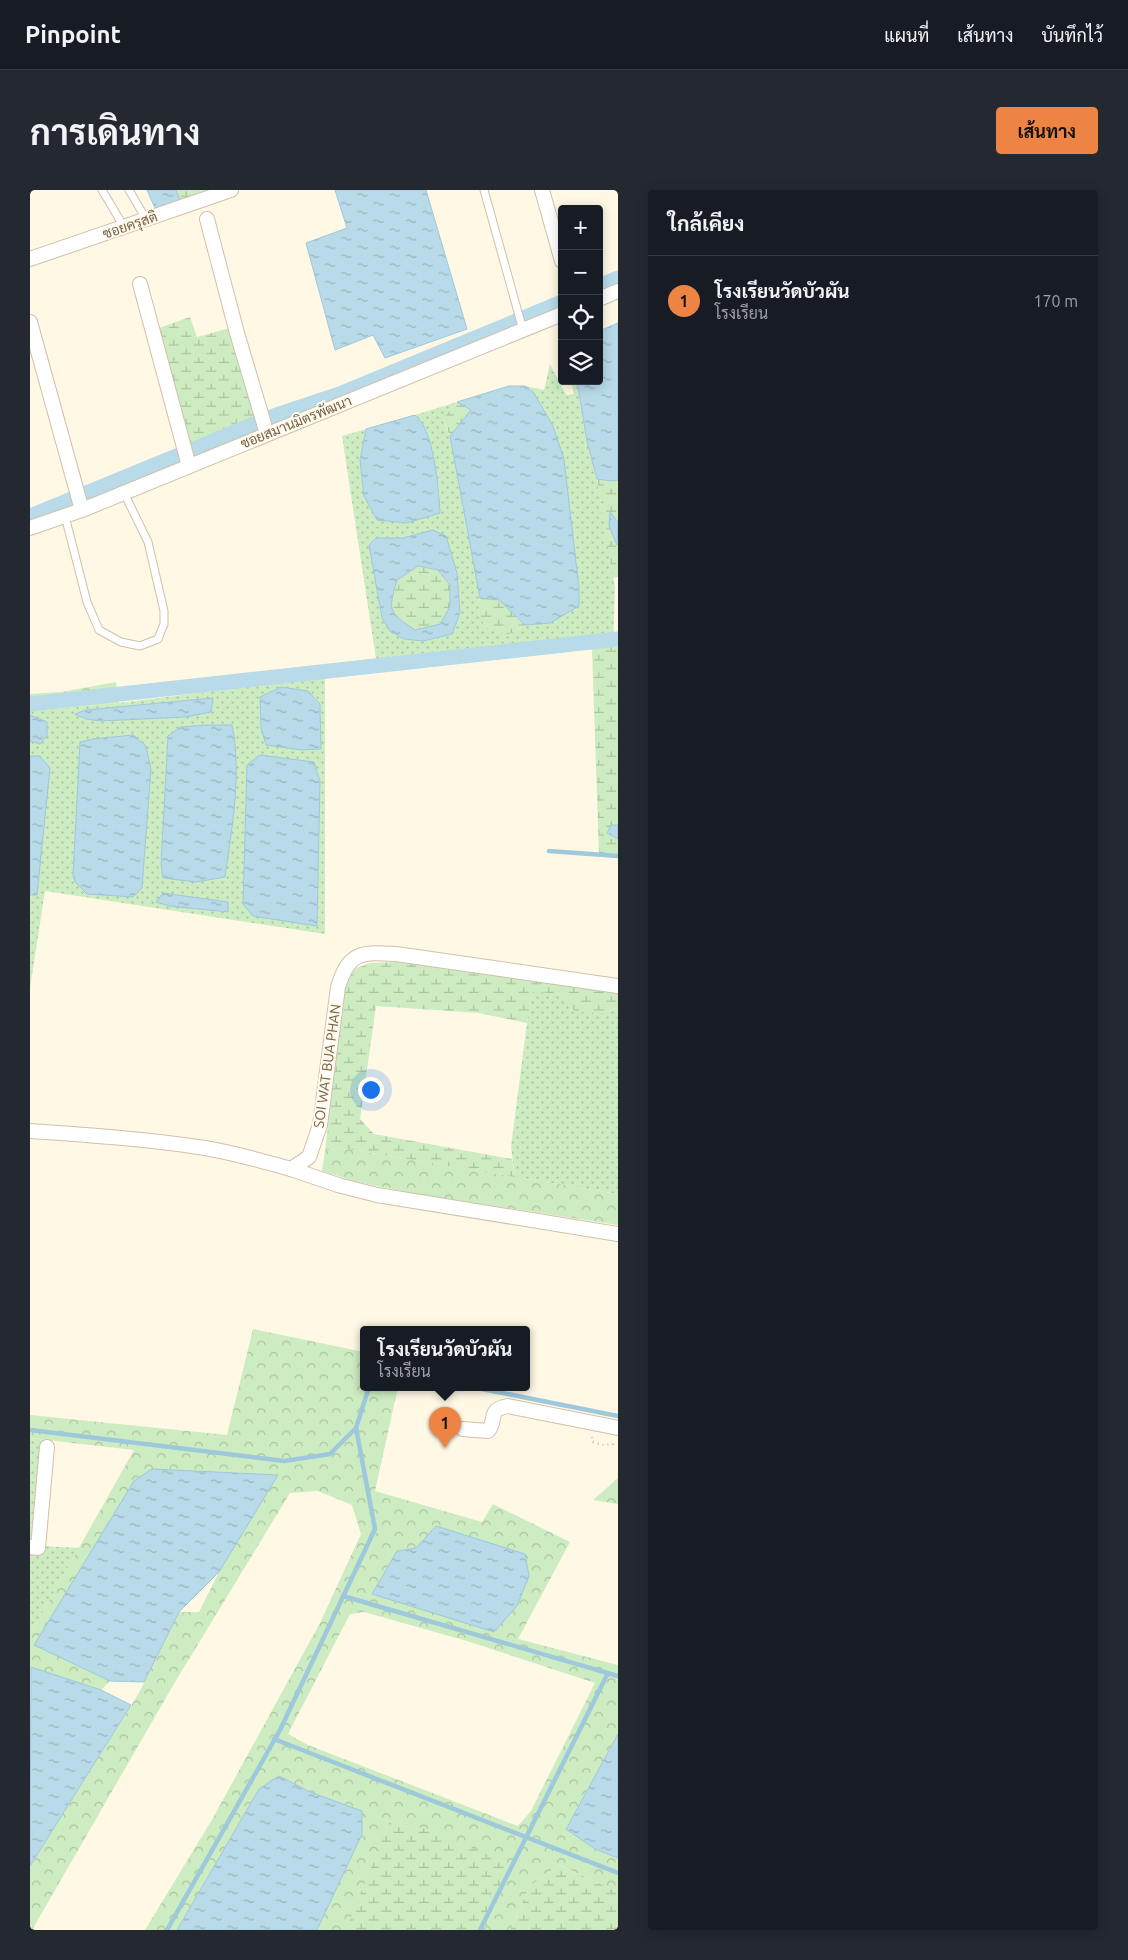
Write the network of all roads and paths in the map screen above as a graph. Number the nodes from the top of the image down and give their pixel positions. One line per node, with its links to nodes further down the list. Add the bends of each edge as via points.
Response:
1 (102, 190): 8 (lane)
2 (129, 190): 6 (lane)
3 (231, 190): 6 (street, ซอยครุสติ)
4 (484, 190): 16 (lane)
5 (542, 190): 9 (street)
6 (146, 219): 8 (street, ซอยครุสติ)
7 (207, 219): 17 (street)
8 (124, 227): 10 (street, ซอยครุสติ)
9 (559, 250)
10 (31, 258)
11 (140, 284): 18 (street)
12 (618, 291): 13 (street)
13 (603, 297)
14 (558, 316): 16 (street, ซอยสมานมิตรพัฒนา)
15 (30, 322): 20 (street)
16 (523, 330): 17 (street, ซอยสมานมิตรพัฒนา)
17 (267, 434): 18 (street, ซอยสมานมิตรพัฒนา)
18 (189, 466): 19 (street, ซอยสมานมิตรพัฒนา)
19 (124, 493): 20 (street, ซอยสมานมิตรพัฒนา); 21 (lane, via 150,551 164,611 164,624 158,639 140,646 120,642 99,630 87,602)
20 (82, 510): 21 (street, ซอยสมานมิตรพัฒนา)
21 (66, 516): 22 (street, ซอยสมานมิตรพัฒนา)
22 (30, 528)
23 (618, 986): 25 (street, SOI WAT BUA PHAN, via 396,954 360,955 349,962 338,987 315,1144 309,1157)
24 (30, 1131): 25 (street, via 121,1137 206,1148)
25 (291, 1169): 26 (street, via 377,1195)
26 (618, 1234)
27 (618, 1428): 28 (street, via 508,1406 494,1411 488,1431)
28 (463, 1429)
29 (47, 1447): 30 (street, via 38,1548)
30 (30, 1547)

